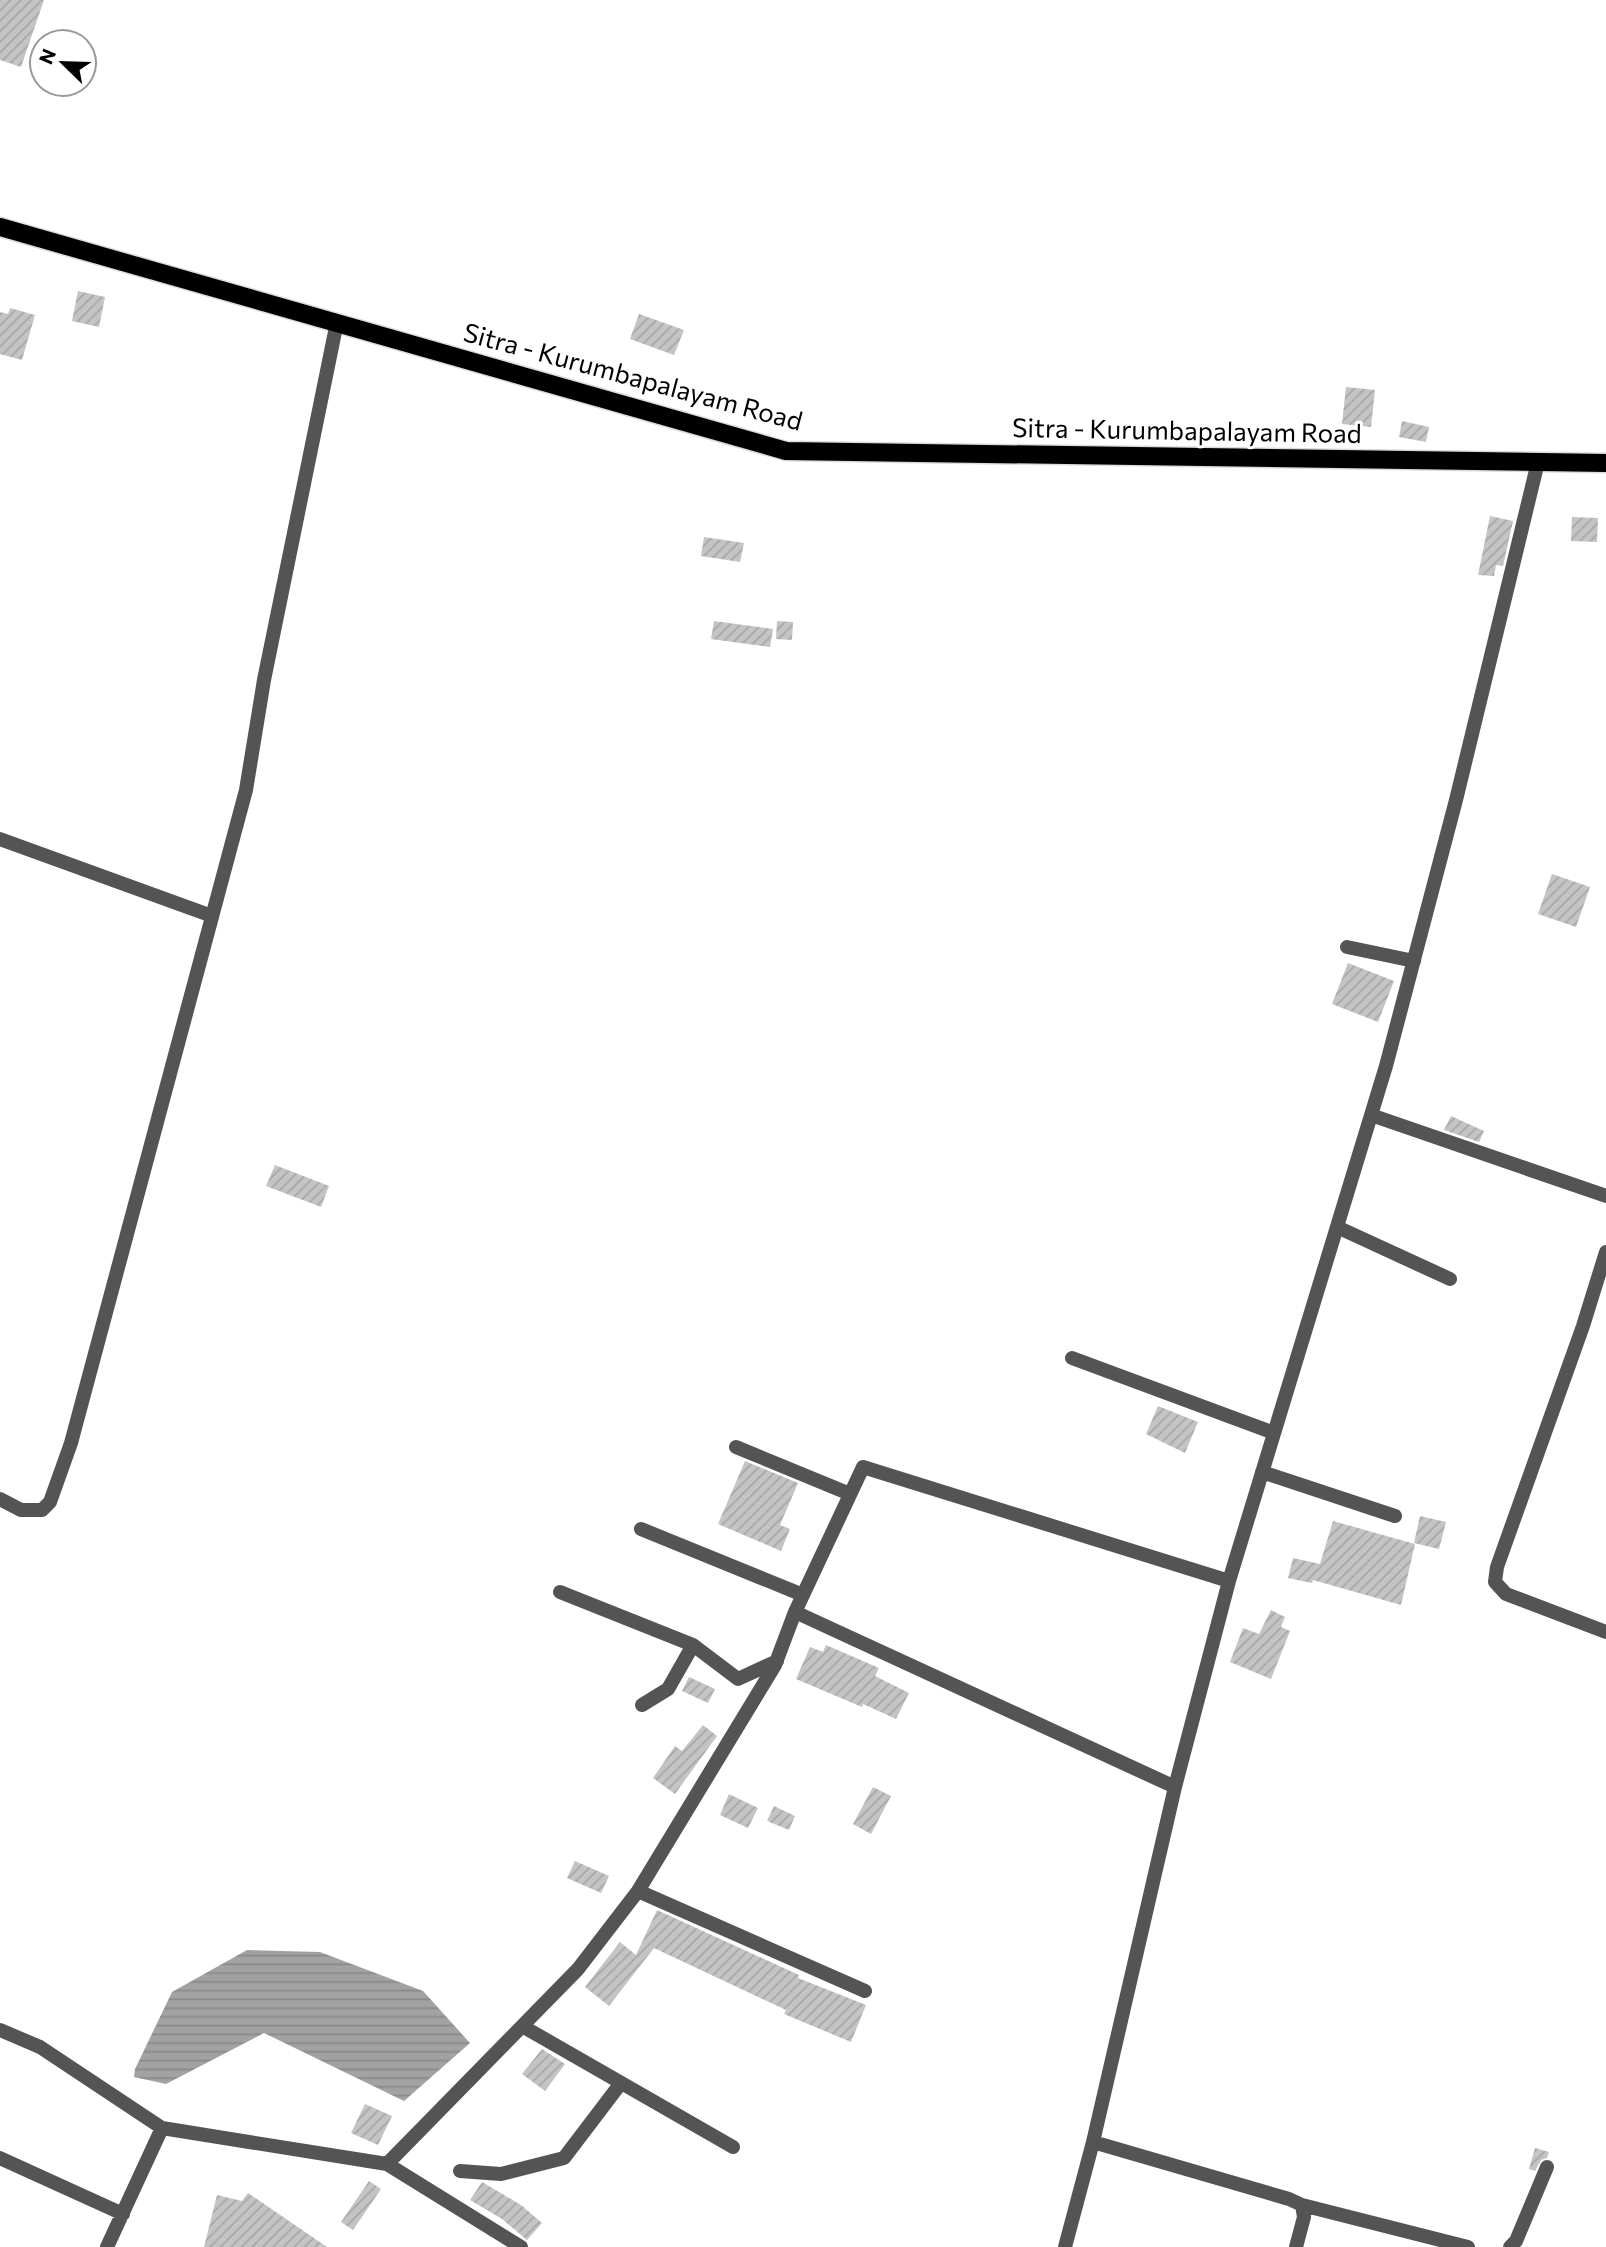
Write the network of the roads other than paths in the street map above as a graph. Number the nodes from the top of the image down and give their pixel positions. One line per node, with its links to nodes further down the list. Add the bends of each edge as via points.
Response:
1 (0, 227): 2 (main road, Sitra - Kurumbapalayam Road)
2 (337, 322): 3 (main road, Sitra - Kurumbapalayam Road, via 786,451); 6 (street, via 246,790)
3 (1538, 462): 4 (main road, Sitra - Kurumbapalayam Road); 8 (street)
4 (1606, 463)
5 (0, 839): 6 (street)
6 (212, 916): 19 (street, via 71,1443 50,1502 42,1510 21,1510)
7 (1347, 947): 8 (street)
8 (1414, 961): 9 (street)
9 (1371, 1115): 10 (street); 11 (street)
10 (1606, 1195)
11 (1337, 1227): 13 (street); 15 (street)
12 (1606, 1252): 26 (street, via 1495,1582 1506,1594)
13 (1450, 1279)
14 (1072, 1358): 15 (street)
15 (1274, 1433): 17 (street)
16 (736, 1447): 18 (street)
17 (1262, 1472): 20 (street); 22 (street)
18 (850, 1494): 22 (street, via 863,1467); 24 (street)
19 (0, 1499)
20 (1395, 1516)
21 (641, 1529): 24 (street)
22 (1229, 1581): 30 (street)
23 (560, 1592): 27 (street)
24 (803, 1595): 25 (street)
25 (795, 1612): 28 (street); 30 (street)
26 (1606, 1632)
27 (693, 1646): 28 (street, via 738,1679); 29 (street, via 668,1689)
28 (777, 1661): 31 (street)
29 (642, 1704)
30 (1175, 1787): 37 (street)
31 (638, 1891): 32 (street); 33 (street, via 578,1969)
32 (865, 1991)
33 (522, 2026): 35 (street); 40 (street)
34 (0, 2031): 36 (street, via 40,2047)
35 (621, 2083): 38 (street); 42 (street, via 564,2158 501,2174)
36 (162, 2128): 40 (street); 44 (street)
37 (1093, 2142): 43 (street); 47 (street)
38 (733, 2147)
39 (0, 2158): 44 (street)
40 (387, 2164): 46 (street)
41 (1547, 2167): 50 (street, via 1517,2241)
42 (460, 2171)
43 (1301, 2205): 48 (street, via 1304,2217); 49 (street)
44 (123, 2214): 45 (street)
45 (107, 2247)
46 (522, 2247)
47 (1065, 2247)
48 (1296, 2247)
49 (1468, 2247)
50 (1510, 2247)

